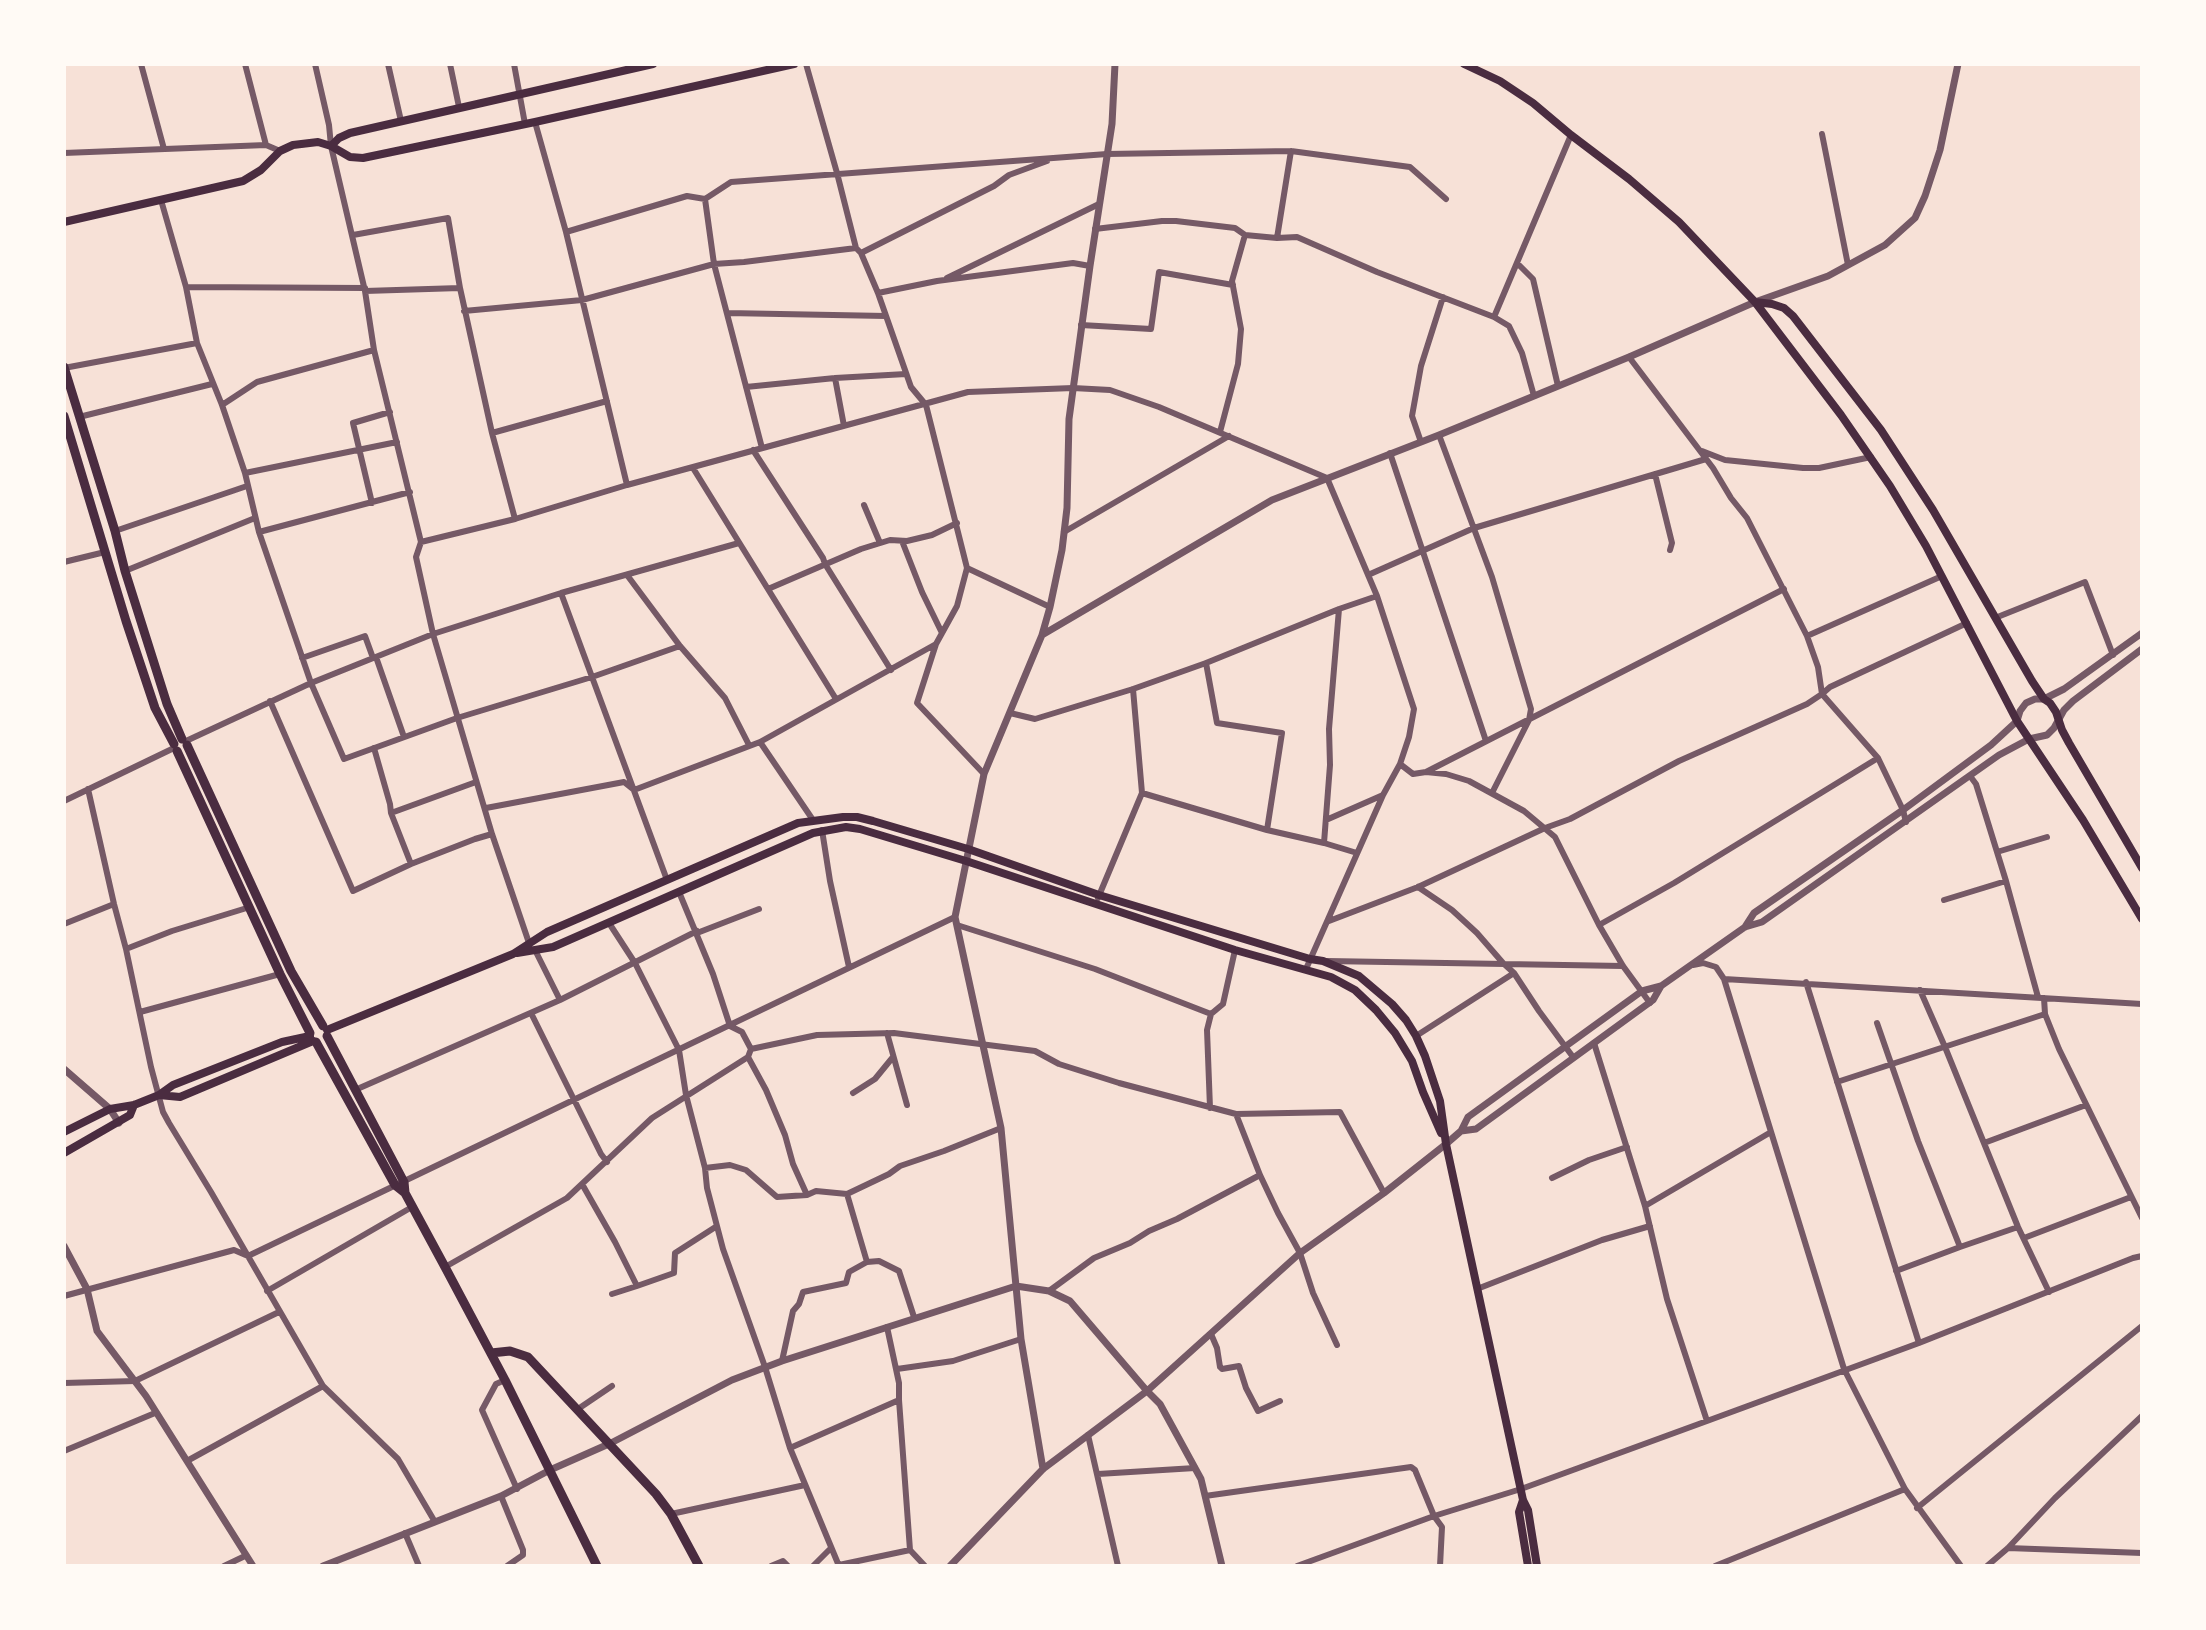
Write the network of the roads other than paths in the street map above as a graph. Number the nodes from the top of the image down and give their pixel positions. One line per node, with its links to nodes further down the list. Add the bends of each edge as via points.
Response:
1 (141, 64): 22 (street)
2 (245, 64): 20 (street)
3 (315, 64): 21 (street)
4 (388, 64): 15 (street)
5 (450, 64): 14 (street)
6 (514, 64): 13 (street)
7 (653, 64): 13 (main road)
8 (794, 64): 16 (main road)
9 (806, 64): 28 (street)
10 (1115, 64): 26 (street)
11 (1464, 64): 19 (main road, via 1500,81)
12 (1958, 64): 42 (street, via 1940,150 1915,218 1885,245)
13 (521, 94): 14 (main road); 17 (street)
14 (459, 107): 15 (main road)
15 (401, 121): 21 (main road, via 350,133)
16 (535, 122): 17 (main road); 35 (street)
17 (525, 124): 21 (main road, via 363,158)
18 (1822, 134): 42 (street)
19 (1571, 135): 40 (street); 52 (main road, via 1679,222)
20 (266, 145): 22 (street); 23 (street)
21 (331, 146): 23 (main road, via 311,142); 36 (street)
22 (164, 149): 25 (street)
23 (280, 151): 31 (main road, via 243,181)
24 (1291, 151): 26 (street); 30 (street, via 1410,167); 38 (street)
25 (64, 153)
26 (1107, 154): 27 (street); 32 (street)
27 (1055, 157): 28 (street); 39 (street)
28 (837, 173): 29 (street, via 731,182); 39 (street)
29 (705, 199): 35 (street, via 687,196); 41 (street)
30 (1446, 199)
31 (161, 200): 33 (main road); 46 (street)
32 (1099, 204): 34 (street); 44 (street)
33 (64, 222)
34 (1095, 229): 37 (street, via 1176,221 1235,228); 43 (street)
35 (566, 232): 51 (street)
36 (353, 235): 47 (street, via 448,218); 48 (street)
37 (1245, 235): 38 (street); 45 (street)
38 (1277, 238): 50 (street, via 1297,237)
39 (858, 251): 41 (street); 49 (street)
40 (1517, 263): 56 (street); 65 (street, via 1533,279)
41 (714, 264): 51 (street); 54 (street)
42 (1848, 265): 52 (street)
43 (1090, 266): 44 (street, via 1073,263); 57 (street)
44 (940, 281): 49 (street)
45 (1233, 285): 57 (street, via 1159,272 1151,329); 76 (street, via 1241,329 1238,364)
46 (186, 287): 48 (street); 58 (street)
47 (460, 288): 48 (street); 53 (street)
48 (365, 289): 59 (street)
49 (878, 293): 55 (street)
50 (1443, 297): 56 (street); 81 (street, via 1412,416)
51 (582, 300): 53 (street); 69 (street)
52 (1755, 302): 60 (street); 87 (main road); 125 (main road, via 1784,308 1793,316 1881,430)
53 (464, 311): 77 (street)
54 (727, 313): 55 (street); 66 (street)
55 (886, 316): 62 (street)
56 (1494, 317): 68 (street, via 1509,326)
57 (1081, 325): 67 (street)
58 (197, 343): 61 (street); 64 (street)
59 (374, 350): 70 (street, via 257,382); 72 (street)
60 (1629, 357): 65 (street); 85 (street)
61 (64, 367): 74 (main road)
62 (906, 374): 63 (street); 71 (street)
63 (835, 378): 66 (street); 75 (street)
64 (212, 384): 70 (street); 74 (street)
65 (1558, 386): 68 (street)
66 (746, 387): 82 (street)
67 (1073, 388): 71 (street, via 968,392); 76 (street, via 1110,390); 104 (street)
68 (1534, 396): 78 (street)
69 (607, 401): 77 (street); 93 (street)
70 (222, 405): 90 (street)
71 (926, 405): 75 (street); 100 (street)
72 (390, 412): 80 (street); 84 (street, via 353,423)
73 (64, 416): 111 (main road)
74 (79, 417): 102 (main road)
75 (844, 426): 82 (street)
76 (1220, 432): 79 (street)
77 (492, 433): 99 (street)
78 (1439, 435): 81 (street); 101 (street)
79 (1229, 436): 92 (street); 104 (street)
80 (397, 442): 84 (street); 95 (street)
81 (1421, 442): 86 (street)
82 (762, 448): 83 (street)
83 (753, 450): 89 (street); 113 (street)
84 (359, 451): 90 (street); 96 (street)
85 (1700, 451): 87 (street, via 1725,460 1803,468); 88 (street)
86 (1390, 453): 92 (street); 110 (street)
87 (1871, 457): 118 (main road)
88 (1706, 459): 91 (street); 120 (street, via 1747,518)
89 (693, 468): 93 (street); 107 (street)
90 (245, 473): 94 (street)
91 (1655, 474): 101 (street); 109 (street)
92 (1327, 478): 117 (street); 130 (street, via 1272,500)
93 (627, 485): 99 (street)
94 (247, 486): 98 (street); 102 (street)
95 (410, 492): 96 (street); 106 (street)
96 (372, 503): 103 (street)
97 (864, 505): 108 (street)
98 (255, 518): 103 (street); 115 (street)
99 (515, 519): 106 (street)
100 (957, 523): 105 (street); 114 (street)
101 (1474, 528): 110 (street); 150 (street, via 1531,709)
102 (115, 531): 115 (main road)
103 (259, 532): 137 (street)
104 (1064, 532): 123 (street)
105 (902, 541): 108 (street); 127 (street)
106 (421, 542): 129 (street, via 416,557)
107 (739, 543): 116 (street); 119 (street)
108 (880, 543): 113 (street)
109 (1670, 550)
110 (1422, 551): 117 (street); 154 (street)
111 (105, 552): 112 (street); 156 (main road, via 155,708)
112 (64, 562)
113 (825, 564): 119 (street); 139 (street)
114 (967, 568): 123 (street); 127 (street, via 957,606)
115 (125, 571): 156 (main road)
116 (627, 575): 121 (street); 133 (street)
117 (1368, 575): 122 (street)
118 (1942, 576): 126 (main road); 131 (street)
119 (768, 589): 144 (street)
120 (1784, 589): 131 (street); 150 (street)
121 (561, 593): 129 (street); 140 (street)
122 (1377, 596): 124 (street); 160 (street, via 1414,709)
123 (1050, 607): 130 (street)
124 (1339, 609): 138 (street); 175 (street)
125 (1995, 618): 135 (street, via 2085,582); 145 (main road)
126 (1967, 623): 143 (street); 151 (main road)
127 (942, 633): 132 (street)
128 (2142, 633): 135 (street)
129 (433, 634): 136 (street); 148 (street)
130 (1042, 635): 147 (street)
131 (1807, 636): 143 (street)
132 (936, 644): 139 (street); 162 (street, via 917,703)
133 (680, 646): 140 (street); 157 (street, via 725,698)
134 (2142, 649): 149 (street, via 2073,701)
135 (2113, 655): 145 (street)
136 (374, 657): 137 (street, via 365,636); 141 (street); 152 (street)
137 (302, 658): 141 (street)
138 (1206, 663): 142 (street); 179 (street, via 1217,723 1282,733)
139 (891, 670): 144 (street)
140 (592, 677): 148 (street); 166 (street)
141 (311, 683): 146 (street); 158 (street, via 344,759)
142 (1133, 689): 147 (street, via 1035,719); 167 (street)
143 (1822, 694): 159 (street); 177 (street)
144 (836, 699): 155 (street)
145 (2044, 699): 149 (main road); 151 (street, via 2026,703)
146 (270, 701): 156 (street); 187 (street, via 353,891)
147 (1010, 713): 162 (street)
148 (457, 718): 152 (street); 164 (street)
149 (2058, 719): 153 (street, via 2047,735); 188 (main road)
150 (1529, 720): 154 (street); 168 (street)
151 (2017, 721): 153 (main road); 172 (street)
152 (404, 737): 158 (street)
153 (2029, 739): 163 (street); 198 (main road)
154 (1486, 741): 161 (street)
155 (760, 742): 157 (street); 174 (street)
156 (180, 745): 165 (street); 196 (main road); 233 (main road)
157 (749, 745): 166 (street)
158 (374, 748): 173 (street)
159 (1878, 758): 172 (street); 203 (street)
160 (1400, 764): 161 (street, via 1413,774); 169 (street)
161 (1426, 772): 168 (street, via 1469,781)
162 (984, 774): 183 (street)
163 (1970, 776): 176 (street); 184 (street)
164 (476, 782): 171 (street); 173 (street)
165 (88, 789): 170 (street); 195 (street)
166 (634, 790): 171 (street, via 624,782); 189 (street)
167 (1142, 793): 179 (street); 193 (street)
168 (1492, 793): 177 (street)
169 (1383, 795): 175 (street); 185 (street)
170 (64, 801)
171 (486, 808): 180 (street)
172 (1903, 810): 176 (street); 204 (street, via 1754,913)
173 (391, 813): 187 (street)
174 (813, 820): 183 (main road, via 857,817); 189 (main road)
175 (1326, 820): 182 (street)
176 (1906, 822): 204 (street, via 1762,922)
177 (1545, 828): 191 (street); 203 (street, via 1555,837)
178 (822, 830): 186 (main road, via 860,829); 192 (main road); 215 (street)
179 (1267, 830): 182 (street)
180 (492, 834): 187 (street); 206 (street)
181 (2047, 837): 184 (street)
182 (1324, 843): 185 (street)
183 (968, 849): 186 (street); 193 (main road)
184 (1997, 852): 190 (street)
185 (1357, 853): 200 (street)
186 (966, 861): 193 (main road); 199 (street)
187 (411, 864)
188 (2142, 868)
189 (667, 880): 206 (main road, via 547,932)
190 (2006, 881): 194 (street); 223 (street)
191 (1418, 887): 200 (street); 211 (street, via 1452,910)
192 (679, 892): 201 (main road); 205 (street)
193 (1097, 900): 208 (main road); 212 (main road)
194 (1944, 900)
195 (114, 904): 202 (street); 207 (street)
196 (250, 907): 207 (street); 217 (main road)
197 (759, 909): 205 (street)
198 (2142, 919)
199 (956, 921): 215 (street); 229 (street); 237 (street)
200 (1329, 921): 212 (street)
201 (609, 923): 206 (main road, via 553,947); 210 (street)
202 (64, 924)
203 (1599, 925): 214 (street)
204 (1745, 927): 213 (street)
205 (697, 932): 210 (street); 232 (street)
206 (532, 947): 224 (street); 233 (main road)
207 (126, 949): 227 (street)
208 (1235, 950): 212 (main road); 229 (street, via 1223,1004)
209 (1323, 961): 211 (street); 212 (main road); 235 (main road, via 1376,989)
210 (635, 963): 224 (street); 241 (street)
211 (1503, 963): 214 (street); 216 (street)
212 (1308, 964): 265 (main road, via 1355,990 1395,1033)
213 (1692, 965): 218 (street, via 1716,967); 220 (street)
214 (1623, 966): 222 (street)
215 (849, 967): 232 (street)
216 (1514, 973): 235 (street); 239 (street)
217 (280, 974): 227 (street); 236 (main road)
218 (1724, 979): 219 (street); 263 (street)
219 (1806, 982): 221 (street); 247 (street)
220 (1661, 986): 222 (street); 225 (street)
221 (1920, 990): 223 (street); 240 (street)
222 (1642, 991): 225 (street); 239 (street)
223 (2041, 998): 226 (street); 230 (street)
224 (560, 1000): 228 (street)
225 (1650, 1003): 238 (street)
226 (2142, 1004)
227 (140, 1012): 250 (street)
228 (531, 1013): 248 (street); 252 (street)
229 (1211, 1014): 256 (street)
230 (2045, 1014): 240 (street); 255 (street)
231 (1877, 1023): 245 (street)
232 (730, 1026): 241 (street); 242 (street, via 742,1032)
233 (326, 1031): 236 (main road, via 322,1042); 236 (main road, via 315,1026); 248 (main road)
234 (887, 1033): 237 (street); 242 (street, via 817,1035); 243 (street)
235 (1416, 1036): 265 (main road, via 1440,1101)
236 (312, 1038): 250 (main road, via 282,1042); 272 (main road)
237 (982, 1043): 256 (street, via 1035,1051 1059,1064); 260 (street)
238 (1594, 1043): 244 (street); 266 (street)
239 (1566, 1046): 244 (street); 261 (street, via 1468,1117)
240 (1945, 1047): 245 (street); 264 (street)
241 (679, 1050): 251 (street); 252 (street)
242 (749, 1053): 251 (street); 276 (street)
243 (893, 1057): 249 (street, via 875,1079); 254 (street)
244 (1573, 1057): 261 (street, via 1476,1129)
245 (1891, 1064): 247 (street); 286 (street)
246 (64, 1069): 257 (street)
247 (1837, 1082): 292 (street)
248 (355, 1090): 272 (main road)
249 (853, 1093)
250 (159, 1095): 253 (main road); 288 (street, via 173,1133)
251 (686, 1095): 268 (street, via 652,1118); 269 (street)
252 (574, 1099): 268 (street); 272 (street)
253 (134, 1105): 257 (main road); 259 (main road)
254 (907, 1105)
255 (2086, 1105): 264 (street); 277 (street)
256 (1210, 1108): 258 (street)
257 (110, 1109): 259 (street); 262 (main road)
258 (1236, 1114): 270 (street); 274 (street, via 1340,1112)
259 (119, 1123): 267 (main road)
260 (1001, 1128): 275 (street, via 900,1166); 294 (street)
261 (1461, 1131): 265 (street)
262 (64, 1132)
263 (1771, 1132): 278 (street); 314 (street)
264 (1984, 1143): 283 (street)
265 (1446, 1144): 274 (street); 296 (main road)
266 (1627, 1147): 271 (street); 278 (street)
267 (64, 1153)
268 (607, 1162): 273 (street)
269 (705, 1168): 276 (street, via 730,1165 746,1170 777,1197); 281 (street)
270 (1260, 1175): 287 (street); 298 (street, via 1094,1258)
271 (1552, 1178)
272 (399, 1183): 279 (main road); 288 (street)
273 (582, 1184): 291 (street, via 567,1198); 293 (street)
274 (1384, 1193): 287 (street)
275 (847, 1194): 276 (street); 290 (street)
276 (807, 1195)
277 (2131, 1197): 280 (street); 284 (street)
278 (1645, 1206): 282 (street)
279 (412, 1207): 291 (main road); 297 (street)
280 (2142, 1218)
281 (717, 1226): 293 (street, via 675,1253 674,1273); 312 (street)
282 (1650, 1226): 296 (street); 326 (street, via 1667,1299)
283 (2018, 1227): 284 (street); 286 (street)
284 (2024, 1238): 299 (street)
285 (64, 1246): 295 (street)
286 (1960, 1247): 292 (street)
287 (1300, 1253): 306 (street); 309 (street)
288 (248, 1256): 295 (street, via 234,1250); 297 (street)
289 (2142, 1256): 299 (street)
290 (867, 1262): 303 (street, via 879,1261 899,1271); 311 (street, via 849,1272 846,1283 803,1292 793,1311)
291 (445, 1267): 310 (main road)
292 (1896, 1271): 308 (street)
293 (637, 1286): 300 (street)
294 (1016, 1286): 298 (street); 303 (street); 307 (street)
295 (87, 1289): 301 (street); 316 (street, via 97,1331)
296 (1476, 1289): 338 (main road)
297 (267, 1291): 302 (street)
298 (1049, 1291): 320 (street, via 1070,1301)
299 (2049, 1292): 308 (street)
300 (612, 1294)
301 (64, 1296)
302 (279, 1312): 316 (street); 318 (street)
303 (914, 1317): 305 (street)
304 (2142, 1326): 343 (street)
305 (887, 1327): 311 (street); 313 (street)
306 (1211, 1334): 320 (street); 322 (street, via 1220,1367 1239,1366 1258,1411)
307 (1021, 1339): 313 (street, via 953,1361); 333 (street)
308 (1919, 1343): 314 (street)
309 (1337, 1345)
310 (491, 1353): 315 (main road); 323 (main road, via 510,1351 528,1357)
311 (782, 1361): 312 (street)
312 (765, 1367): 328 (street); 329 (street)
313 (897, 1369): 321 (street)
314 (1844, 1369): 326 (street); 339 (street)
315 (505, 1380): 334 (main road); 337 (street, via 496,1384 482,1410)
316 (135, 1381): 317 (street); 324 (street)
317 (64, 1383)
318 (323, 1386): 331 (street); 346 (street, via 398,1459)
319 (612, 1386): 323 (street)
320 (1147, 1391): 327 (street); 332 (street, via 1160,1404)
321 (899, 1400): 329 (street); 350 (street)
322 (1280, 1401)
323 (578, 1409): 328 (main road)
324 (155, 1413): 330 (street); 331 (street)
325 (2142, 1416): 349 (street)
326 (1707, 1421): 338 (street)
327 (1088, 1435): 333 (street); 335 (street)
328 (611, 1443): 334 (street); 344 (main road)
329 (790, 1448): 336 (street)
330 (64, 1451)
331 (187, 1461): 352 (street)
332 (1195, 1468): 335 (street); 341 (street)
333 (1043, 1469): 366 (street)
334 (550, 1470): 337 (street); 360 (main road)
335 (1098, 1474): 367 (street)
336 (805, 1485): 344 (street); 348 (street)
337 (517, 1489): 340 (street)
338 (1521, 1489): 342 (main road); 345 (street)
339 (1905, 1489): 343 (street); 373 (street)
340 (501, 1496): 346 (street); 359 (street, via 523,1550)
341 (1205, 1496): 345 (street, via 1406,1467 1415,1470); 368 (street)
342 (1523, 1500): 371 (main road, via 1519,1512); 372 (main road)
343 (1917, 1508): 374 (street)
344 (671, 1514): 361 (main road)
345 (1434, 1516): 369 (street); 370 (street, via 1442,1527)
346 (435, 1522): 347 (street)
347 (405, 1533): 353 (street); 358 (street)
348 (831, 1548): 354 (street); 364 (street)
349 (2008, 1548): 351 (street); 375 (street)
350 (910, 1550): 354 (street); 365 (street)
351 (2142, 1553)
352 (245, 1556): 355 (street); 356 (street)
353 (344, 1562): 357 (street)
354 (839, 1565)
355 (224, 1566)
356 (253, 1566)
357 (323, 1566)
358 (419, 1566)
359 (507, 1566)
360 (597, 1566)
361 (699, 1566)
362 (771, 1566): 363 (street, via 783,1561)
363 (788, 1566)
364 (813, 1566)
365 (925, 1566)
366 (950, 1566)
367 (1118, 1566)
368 (1222, 1566)
369 (1297, 1566)
370 (1440, 1566)
371 (1528, 1566)
372 (1537, 1566)
373 (1715, 1566)
374 (1961, 1566)
375 (1987, 1566)

